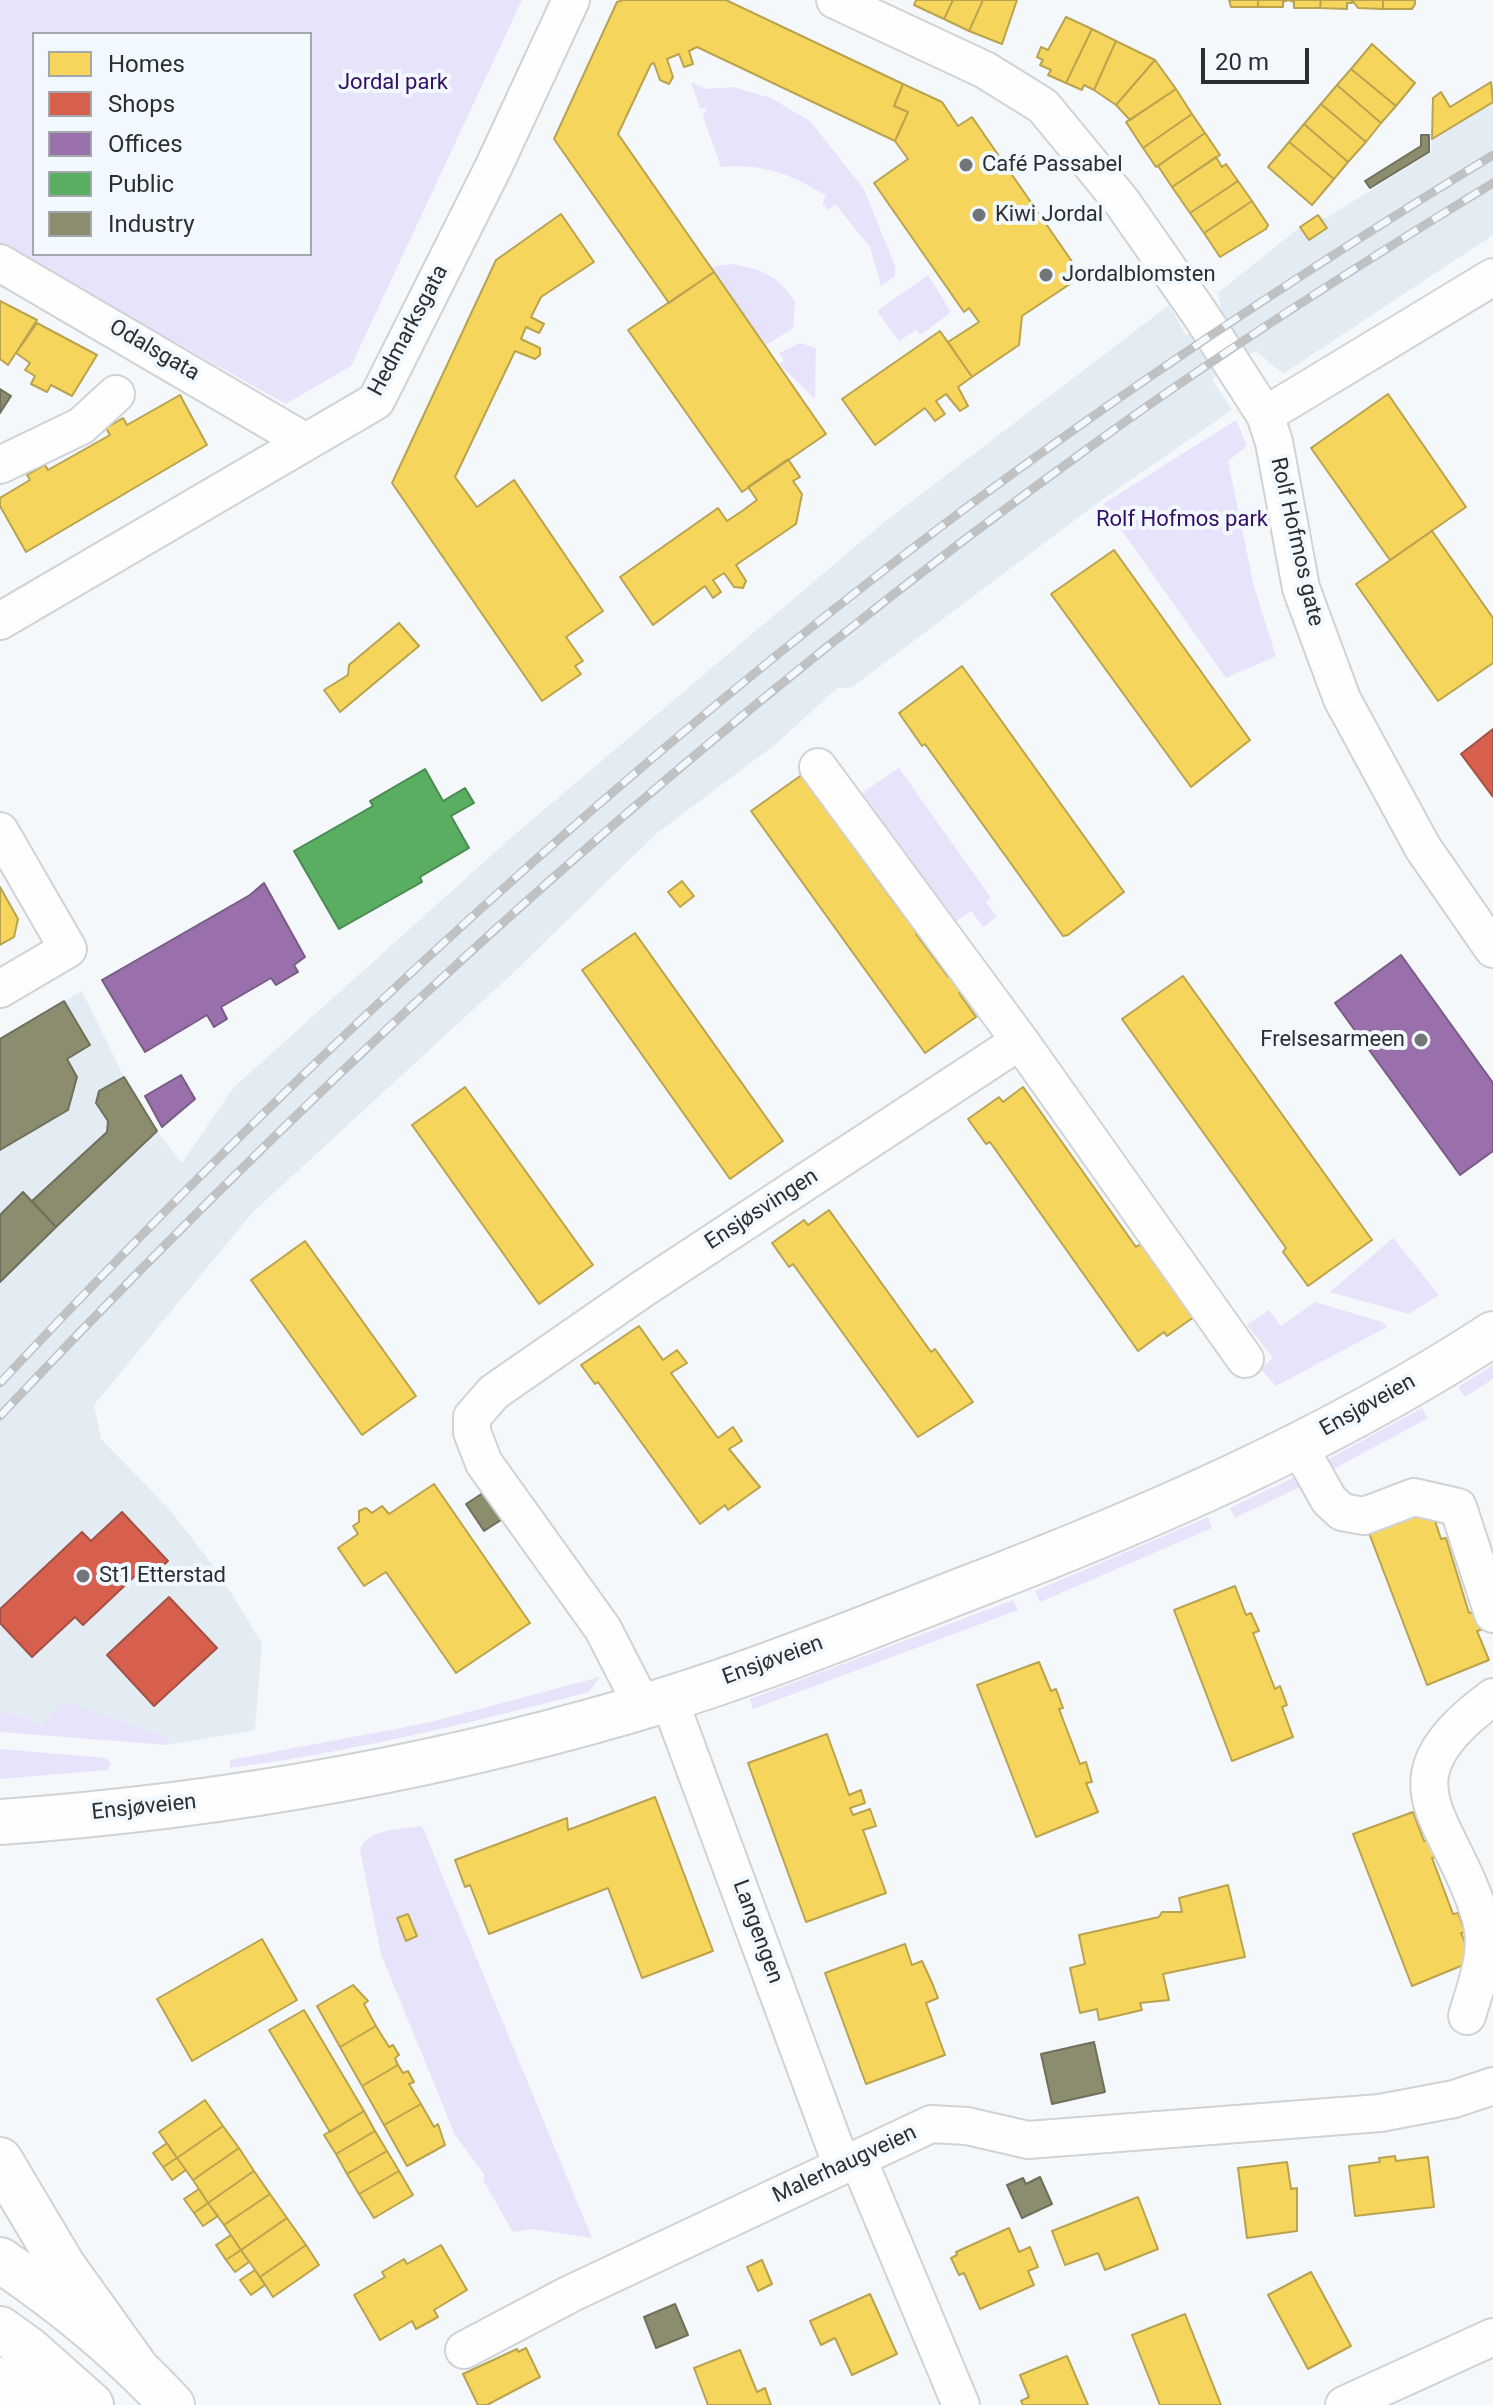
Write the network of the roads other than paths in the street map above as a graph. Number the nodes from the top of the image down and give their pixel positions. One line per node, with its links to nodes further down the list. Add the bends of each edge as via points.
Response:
1 (571, 0): 7 (street, Hedmarksgata, via 376,401)
2 (835, 0): 6 (street, Rolf Hofmos gate, via 985,70 1043,106 1122,202)
3 (0, 263): 7 (street, Odalsgata)
4 (1493, 277): 6 (street)
5 (116, 394): 8 (street, via 81,426)
6 (1265, 415): 12 (street, Rolf Hofmos gate, via 1301,588 1342,699 1423,848)
7 (306, 442): 9 (street, Hedmarksgata)
8 (0, 465)
9 (0, 621)
10 (818, 767): 14 (street)
11 (0, 831): 13 (street, via 68,949)
12 (1493, 949)
13 (0, 989)
14 (1020, 1041): 16 (street); 20 (street, Ensjøsvingen, via 631,1297 494,1392 472,1417 484,1463)
15 (1493, 1334): 17 (main road, Ensjøveien)
16 (1245, 1359)
17 (1298, 1445): 18 (street, via 1329,1500 1342,1512 1364,1516 1414,1497 1458,1507); 20 (main road, Ensjøveien, via 1093,1541)
18 (1493, 1614)
19 (1493, 1697): 22 (street, via 1446,1736 1428,1774 1430,1797 1481,1922 1483,1963)
20 (656, 1703): 21 (main road, Ensjøveien, via 344,1779 210,1801); 25 (street, Langengen)
21 (0, 1822)
22 (1467, 2016)
23 (1493, 2086): 25 (street, Malerhaugveien, via 1380,2113 1028,2140 931,2124)
24 (0, 2160): 30 (main road, via 63,2266)
25 (850, 2162): 29 (street, Malerhaugveien); 35 (street, Langengen)
26 (0, 2260): 30 (main road, via 62,2301)
27 (0, 2329): 33 (main road)
28 (1493, 2337): 36 (street)
29 (464, 2350)
30 (134, 2365): 34 (main road)
31 (0, 2380): 32 (main road)
32 (43, 2405)
33 (91, 2405)
34 (172, 2405)
35 (961, 2405)
36 (1344, 2405)

